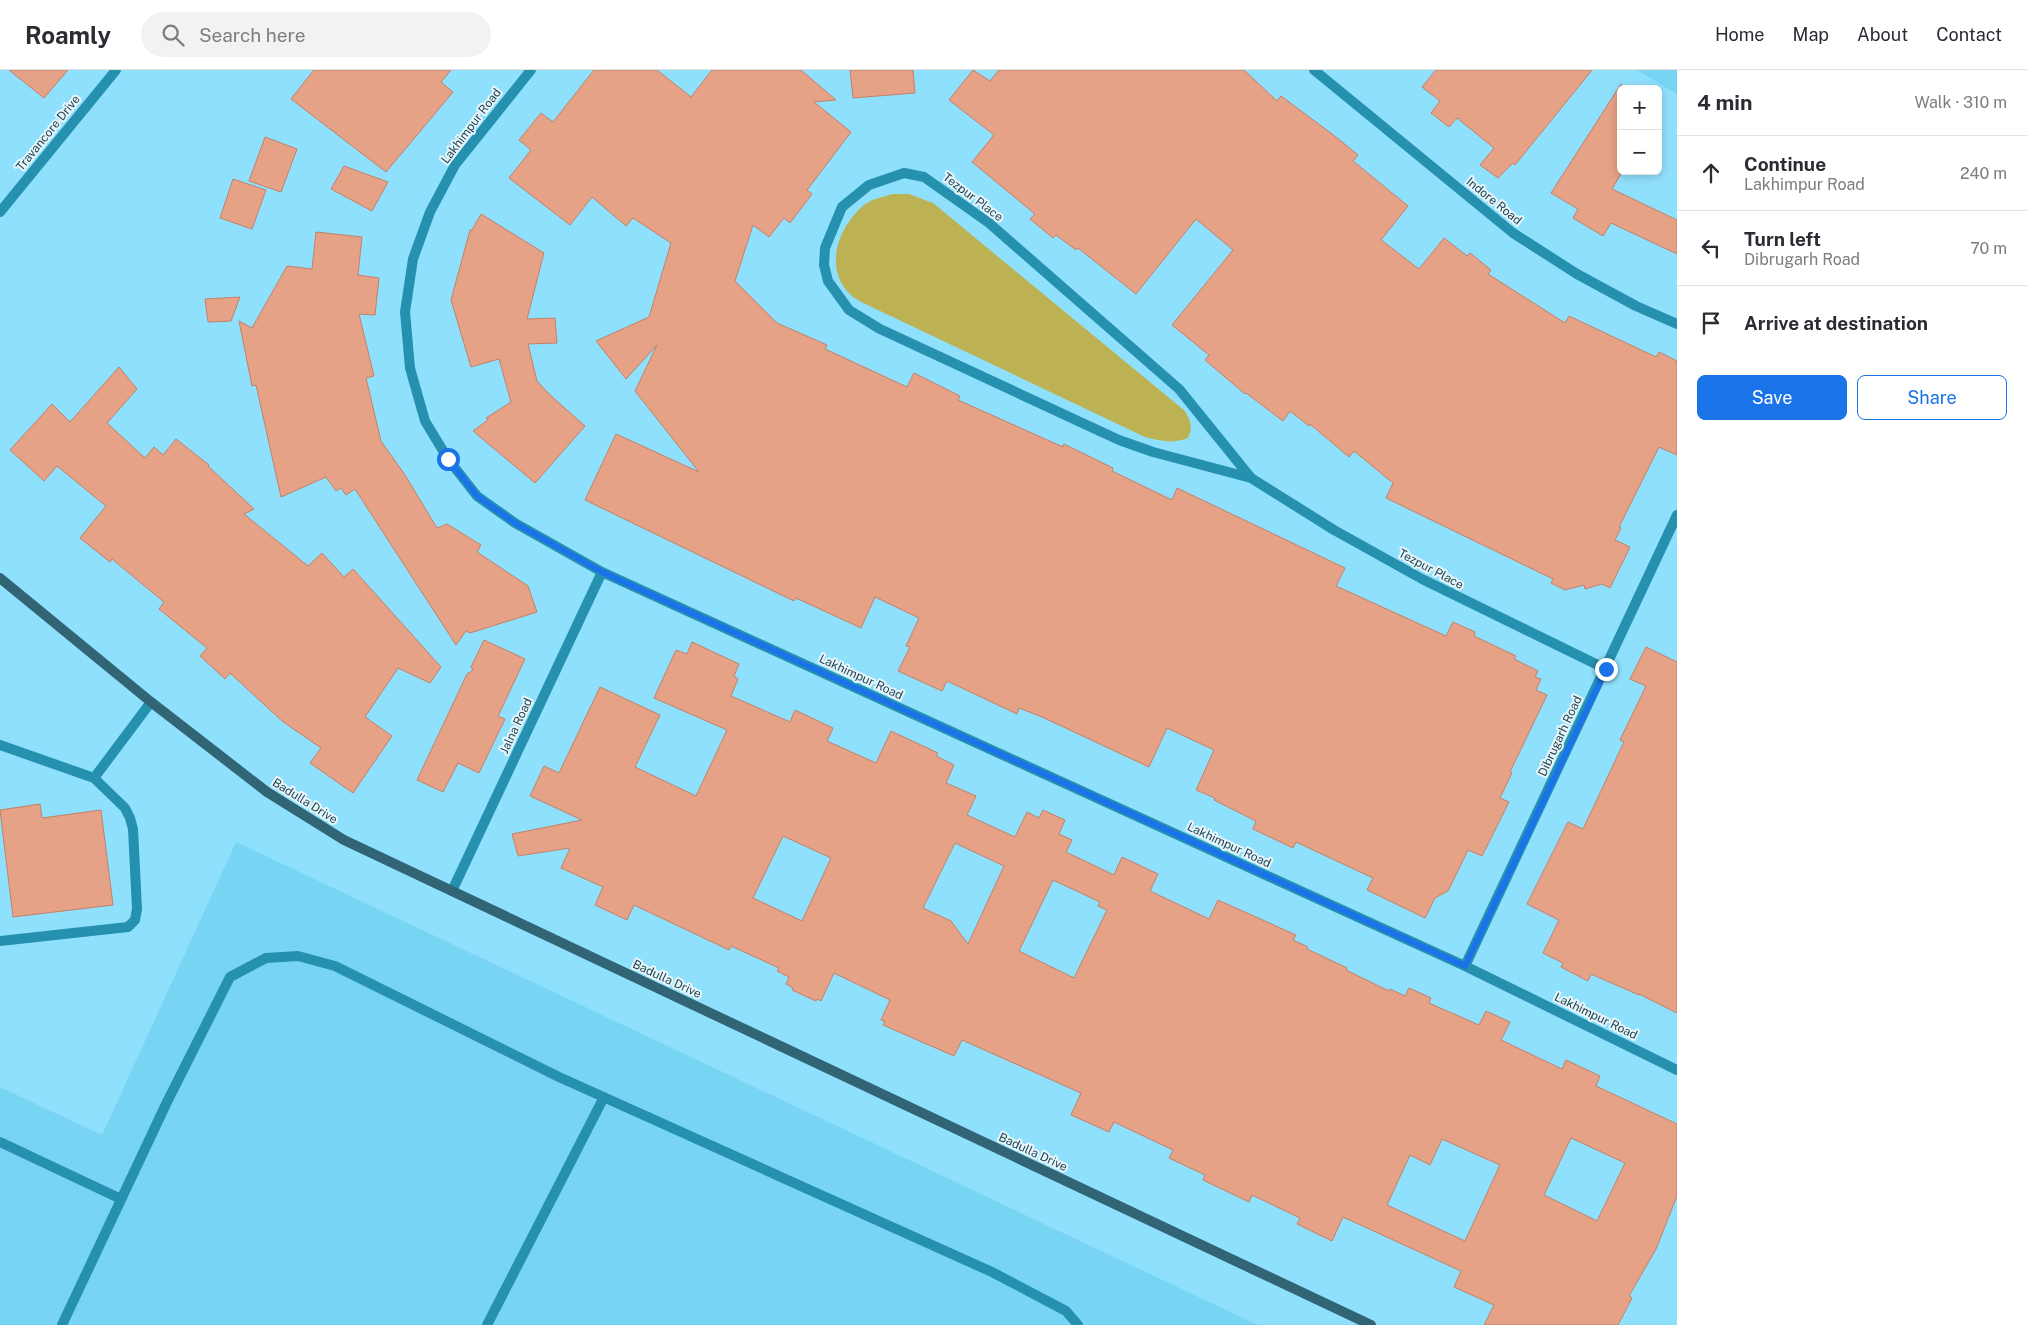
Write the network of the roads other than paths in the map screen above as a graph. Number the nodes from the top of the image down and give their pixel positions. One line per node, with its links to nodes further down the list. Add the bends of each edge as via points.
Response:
1 (116, 70): 4 (street, Travancore Drive)
2 (531, 70): 8 (street, Lakhimpur Road, via 455,165 430,212 413,259 405,312 410,368 425,421 448,459 477,496 515,523)
3 (1314, 70): 5 (street, Indore Road, via 1513,233 1577,274)
4 (0, 212)
5 (1677, 324)
6 (1251, 478): 6 (street, Tezpur Place, via 1119,440 880,328 849,310 828,281 824,265 825,248 842,207 870,185 904,173 924,177 943,188 989,223 1179,388); 10 (street, Tezpur Place, via 1334,530 1422,579)
7 (1677, 516): 10 (street, Dibrugarh Road)
8 (602, 572): 14 (street, Jalna Road); 16 (street, Lakhimpur Road)
9 (0, 578): 11 (street, Badulla Drive)
10 (1606, 669): 16 (street, Dibrugarh Road)
11 (151, 702): 13 (street); 14 (street, Badulla Drive, via 274,797 344,840)
12 (0, 744): 13 (street)
13 (94, 778): 15 (street, via 125,808 133,828 135,920 128,927)
14 (452, 891): 24 (street, Badulla Drive)
15 (0, 941)
16 (1465, 966): 17 (street, Lakhimpur Road)
17 (1677, 1070)
18 (604, 1097): 20 (street, via 335,966 298,956 266,958 230,977); 22 (street); 23 (street, via 992,1272 1066,1311)
19 (0, 1142): 20 (street)
20 (121, 1199): 21 (street)
21 (62, 1325)
22 (488, 1325)
23 (1078, 1325)
24 (1370, 1325)

